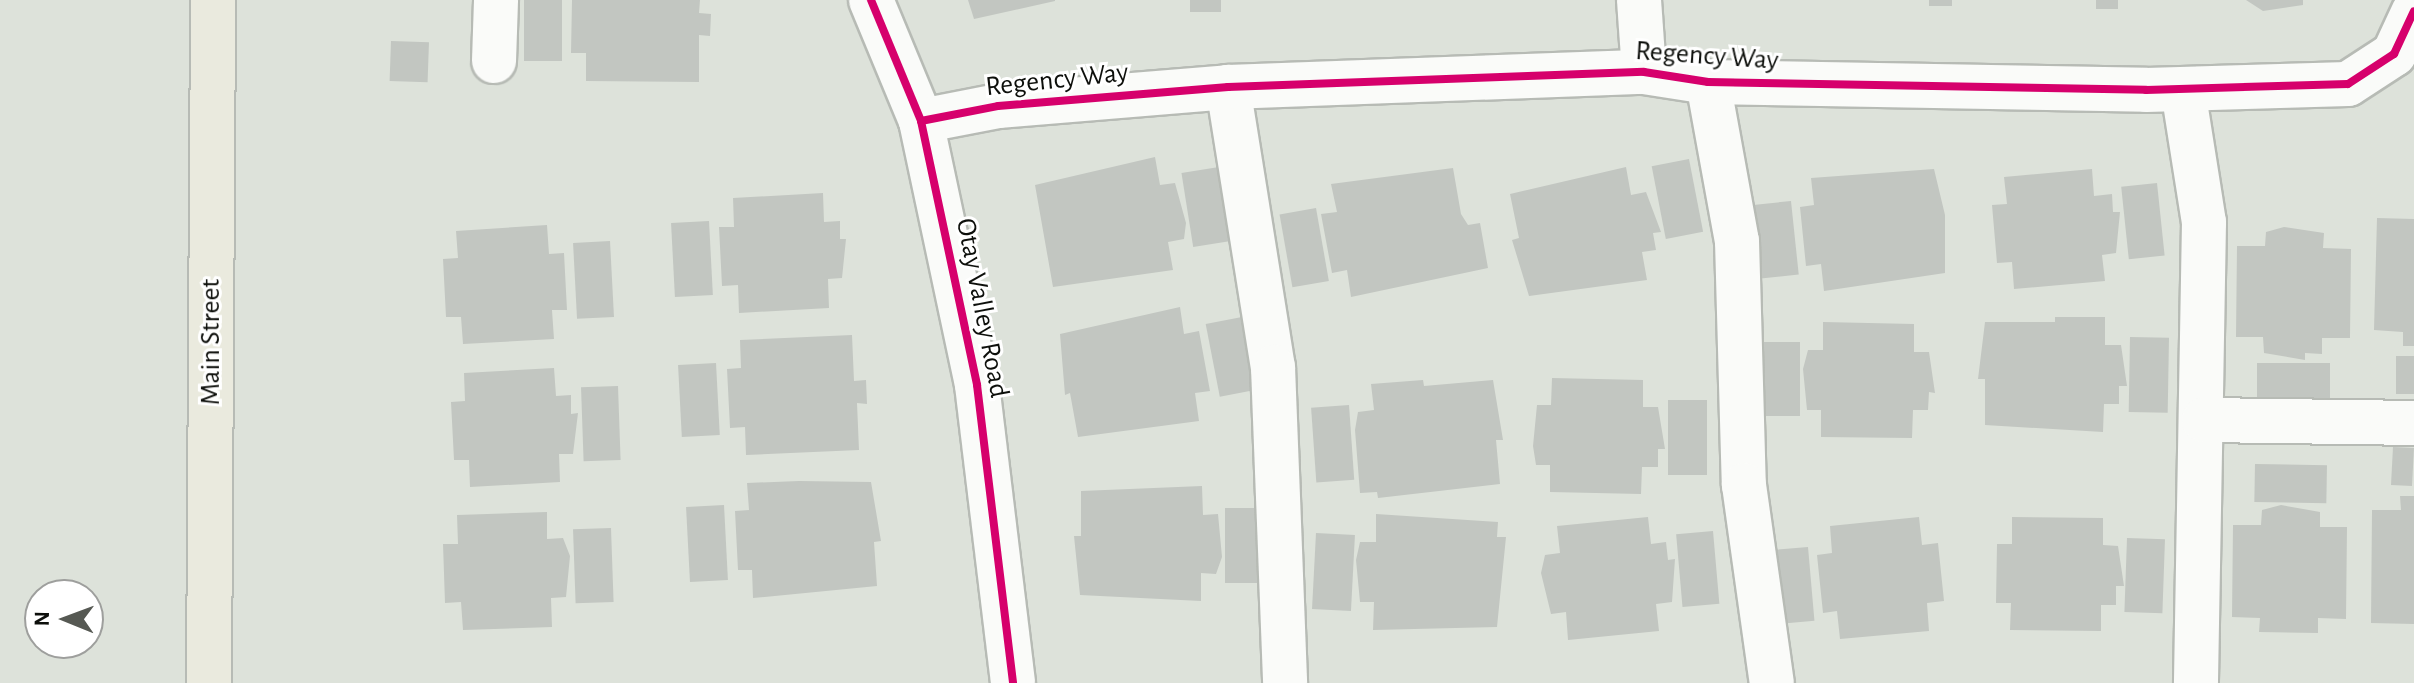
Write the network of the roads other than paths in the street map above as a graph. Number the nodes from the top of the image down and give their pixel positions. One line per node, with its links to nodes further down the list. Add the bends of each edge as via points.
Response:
1 (213, 0): 14 (main road, Main Street)
2 (496, 0): 6 (street)
3 (871, 0): 11 (street, Otay Valley Road)
4 (1639, 0): 7 (street)
5 (2414, 11): 10 (street, Regency Way, via 2394,54 2348,84)
6 (494, 61)
7 (1644, 72): 8 (street, Regency Way); 9 (street, Regency Way)
8 (1708, 82): 10 (street, Regency Way); 17 (street, via 1737,241 1744,485)
9 (1228, 87): 11 (street, Regency Way, via 998,106); 16 (street, via 1273,367)
10 (2183, 90): 12 (street, via 2204,222)
11 (921, 121): 15 (street, Otay Valley Road, via 977,385)
12 (2204, 420): 13 (street); 18 (street)
13 (2414, 423)
14 (209, 683)
15 (1013, 683)
16 (1285, 683)
17 (1772, 683)
18 (2196, 683)

